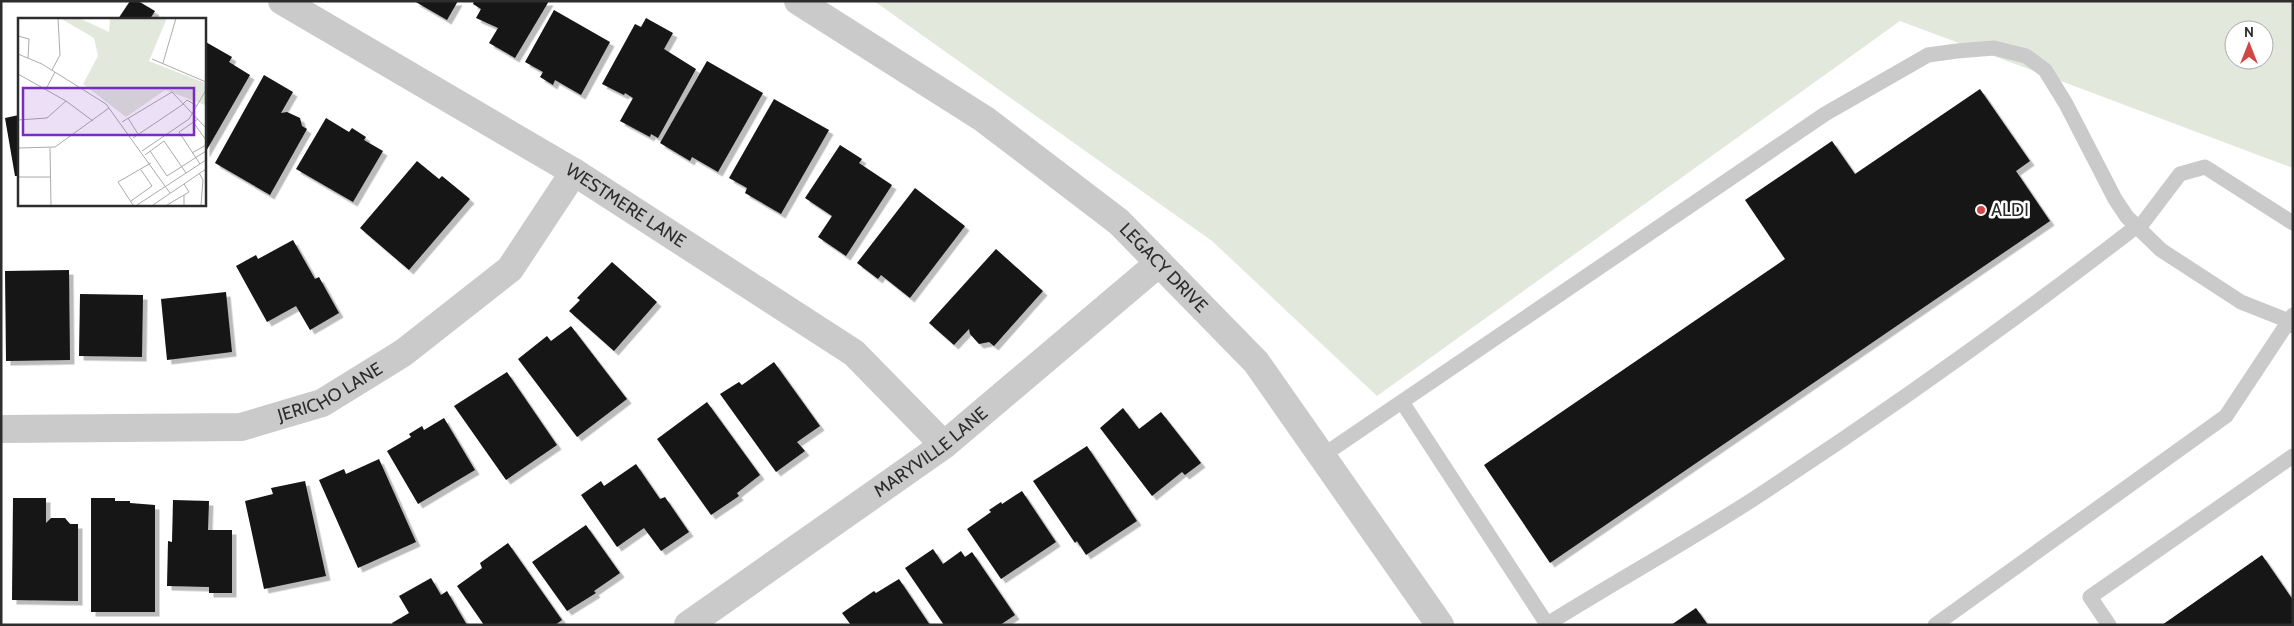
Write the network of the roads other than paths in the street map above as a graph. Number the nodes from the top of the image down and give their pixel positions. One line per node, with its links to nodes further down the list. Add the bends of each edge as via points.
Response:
1 (798, 1): 6 (street, LEGACY DRIVE, via 984,119 1119,222)
2 (298, 5): 3 (street, WESTMERE LANE)
3 (574, 172): 9 (street, JERICHO LANE, via 510,269 403,353 322,403 241,427); 10 (street, WESTMERE LANE, via 854,353)
4 (2293, 223): 5 (lane, via 2205,167 2180,174)
5 (2138, 227): 7 (lane, via 2162,250 2241,302); 8 (lane, via 2115,199 2045,70 2026,56 1994,48 1928,55 1825,114); 13 (lane, via 1922,385 1770,488)
6 (1159, 263): 10 (street, MARYVILLE LANE); 11 (street, LEGACY DRIVE, via 1256,362)
7 (2292, 321): 16 (lane, via 2226,416)
8 (1402, 402): 11 (lane); 13 (lane)
9 (1, 429)
10 (944, 445): 14 (street, MARYVILLE LANE)
11 (1322, 456): 15 (street, LEGACY DRIVE)
12 (2291, 461): 17 (lane, via 2090,597)
13 (1546, 624)
14 (688, 625)
15 (1440, 625)
16 (1935, 625)
17 (2108, 625)

